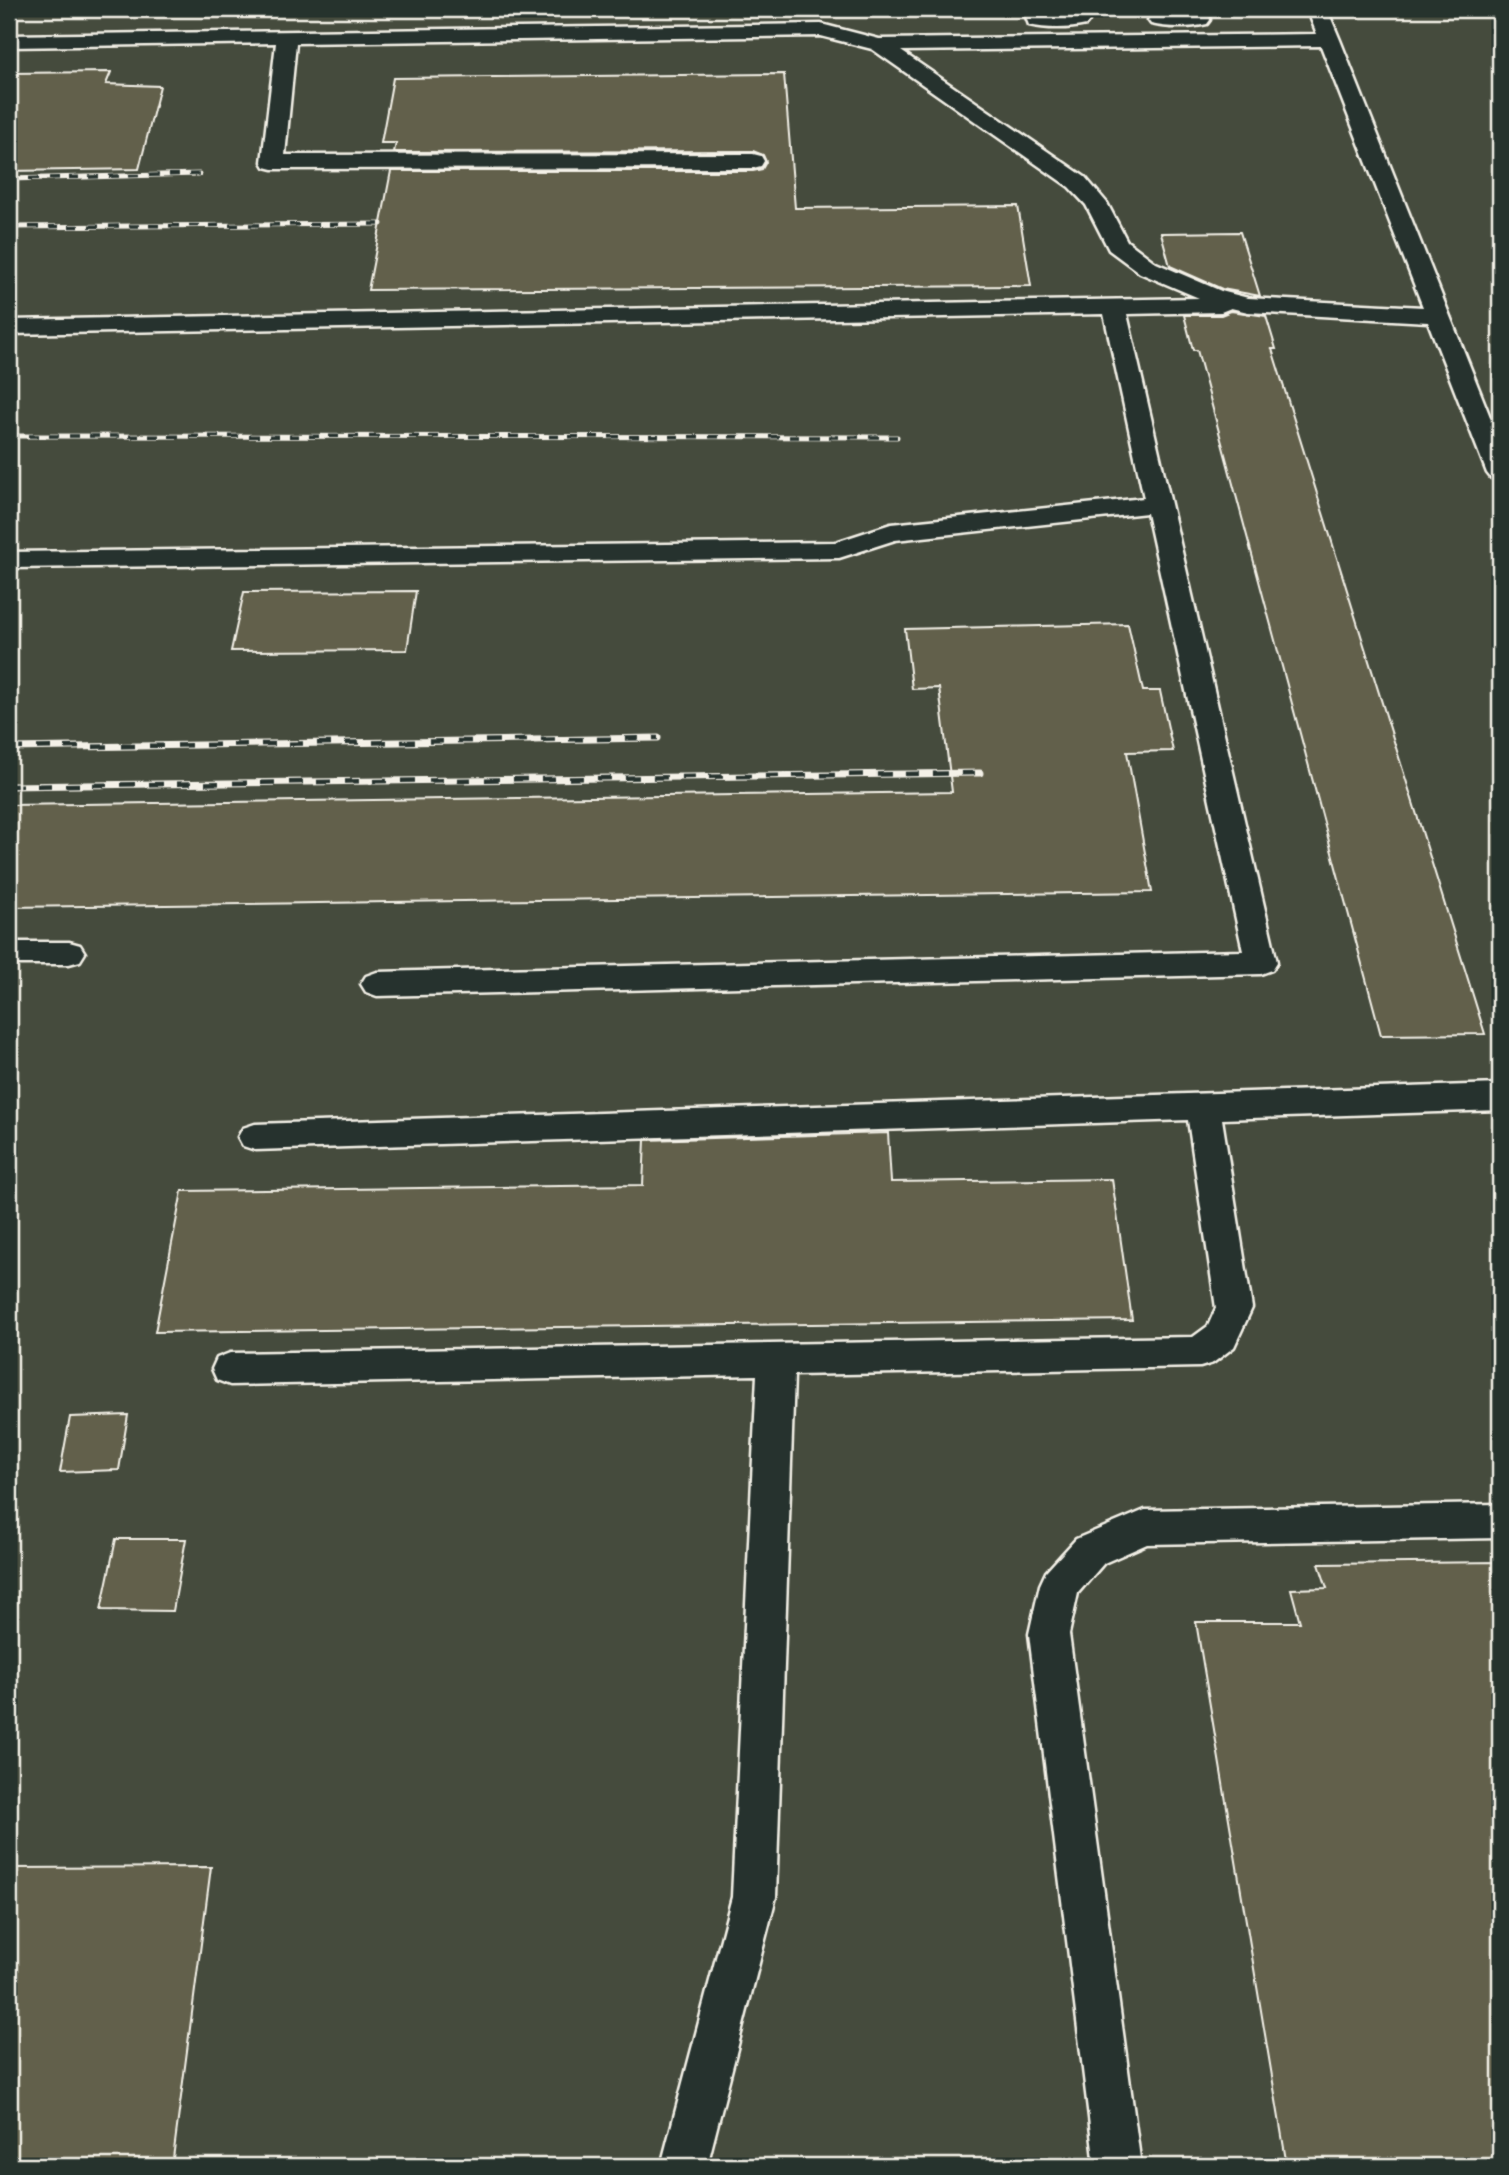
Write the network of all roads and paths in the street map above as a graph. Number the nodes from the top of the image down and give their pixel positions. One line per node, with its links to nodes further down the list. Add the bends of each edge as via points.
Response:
1 (1033, 9): 5 (lane, via 1036,21)
2 (1198, 9): 4 (lane, via 1200,20)
3 (1317, 9): 7 (lane)
4 (1131, 20)
5 (1104, 21)
6 (288, 37): 8 (lane); 9 (lane, via 821,30); 10 (lane, via 272,162)
7 (1330, 40): 9 (lane); 13 (lane)
8 (9, 41)
9 (879, 45): 11 (lane, via 1077,182 1096,203 1117,245 1148,268 1213,296)
10 (753, 161)
11 (1248, 305): 12 (lane); 13 (lane)
12 (1114, 307): 14 (lane); 16 (lane)
13 (1438, 315): 15 (lane)
14 (9, 327)
15 (1500, 473)
16 (1159, 504): 17 (lane, via 891,532 839,550); 20 (lane, via 1261,961)
17 (9, 560)
18 (9, 953): 19 (lane)
19 (69, 953)
20 (377, 984)
21 (1500, 1097): 22 (lane)
22 (1203, 1106): 23 (lane); 24 (lane, via 1234,1308 1222,1336 1200,1352)
23 (255, 1137)
24 (776, 1360): 25 (lane); 27 (lane, via 754,1897)
25 (230, 1370)
26 (1500, 1521): 28 (lane, via 1145,1527 1090,1551 1060,1585 1049,1634)
27 (684, 2166)
28 (1118, 2166)

